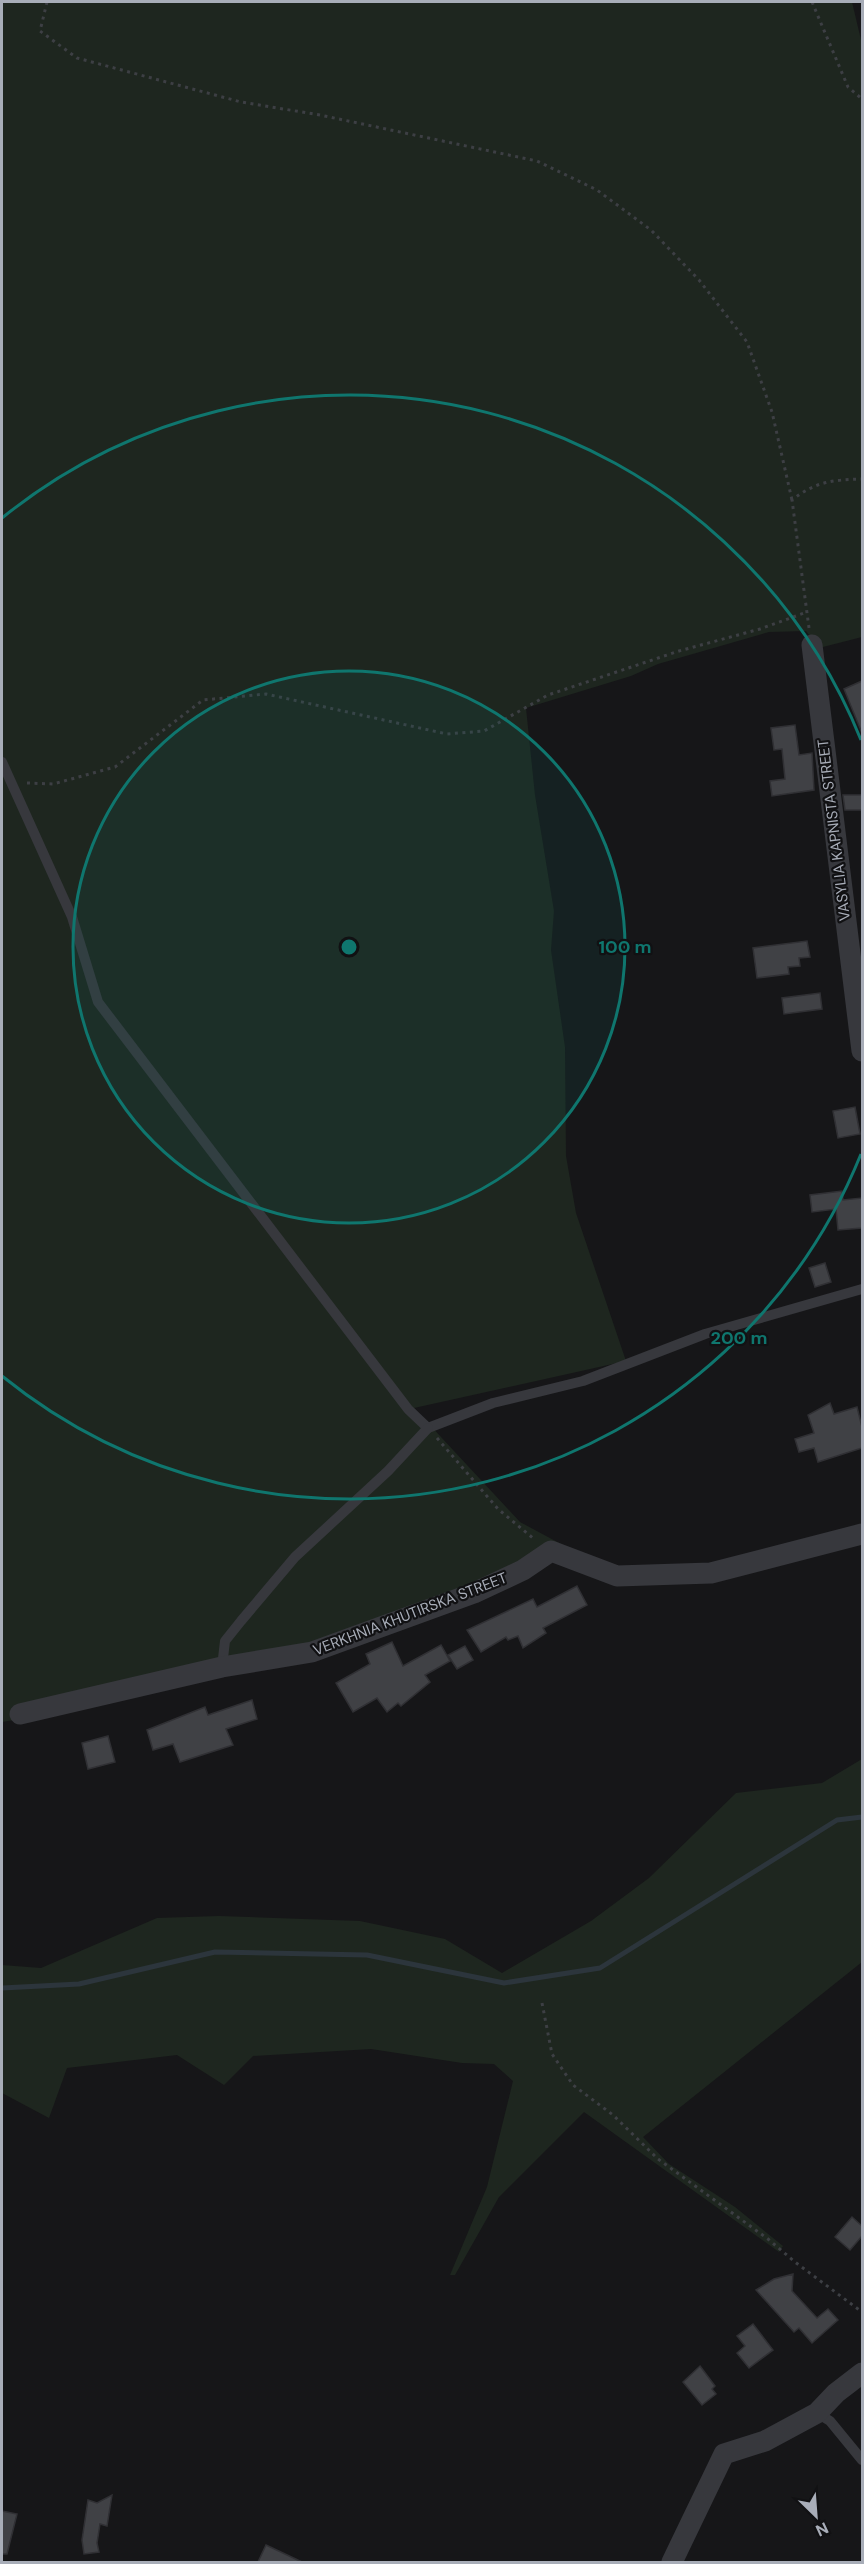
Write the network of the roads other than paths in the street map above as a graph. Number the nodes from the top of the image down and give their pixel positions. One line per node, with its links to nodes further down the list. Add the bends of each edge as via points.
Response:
1 (812, 645): 3 (street, VASYLIA KAPNISTA STREET)
2 (2, 762): 5 (lane, via 72,918 98,1002 408,1409)
3 (862, 1051)
4 (862, 1289): 5 (lane, via 705,1334 583,1381 493,1403)
5 (428, 1428): 7 (lane, via 388,1471 295,1557 225,1641)
6 (862, 1534): 7 (street, VERKHNIA KHUTIRSKA STREET, via 711,1574 616,1576 551,1551 474,1593 312,1652)
7 (222, 1667): 8 (street, VERKHNIA KHUTIRSKA STREET)
8 (20, 1714)
9 (862, 2373): 10 (street)
10 (817, 2412): 11 (lane, via 830,2421); 12 (street, via 765,2441 724,2454)
11 (862, 2460)
12 (672, 2562)

